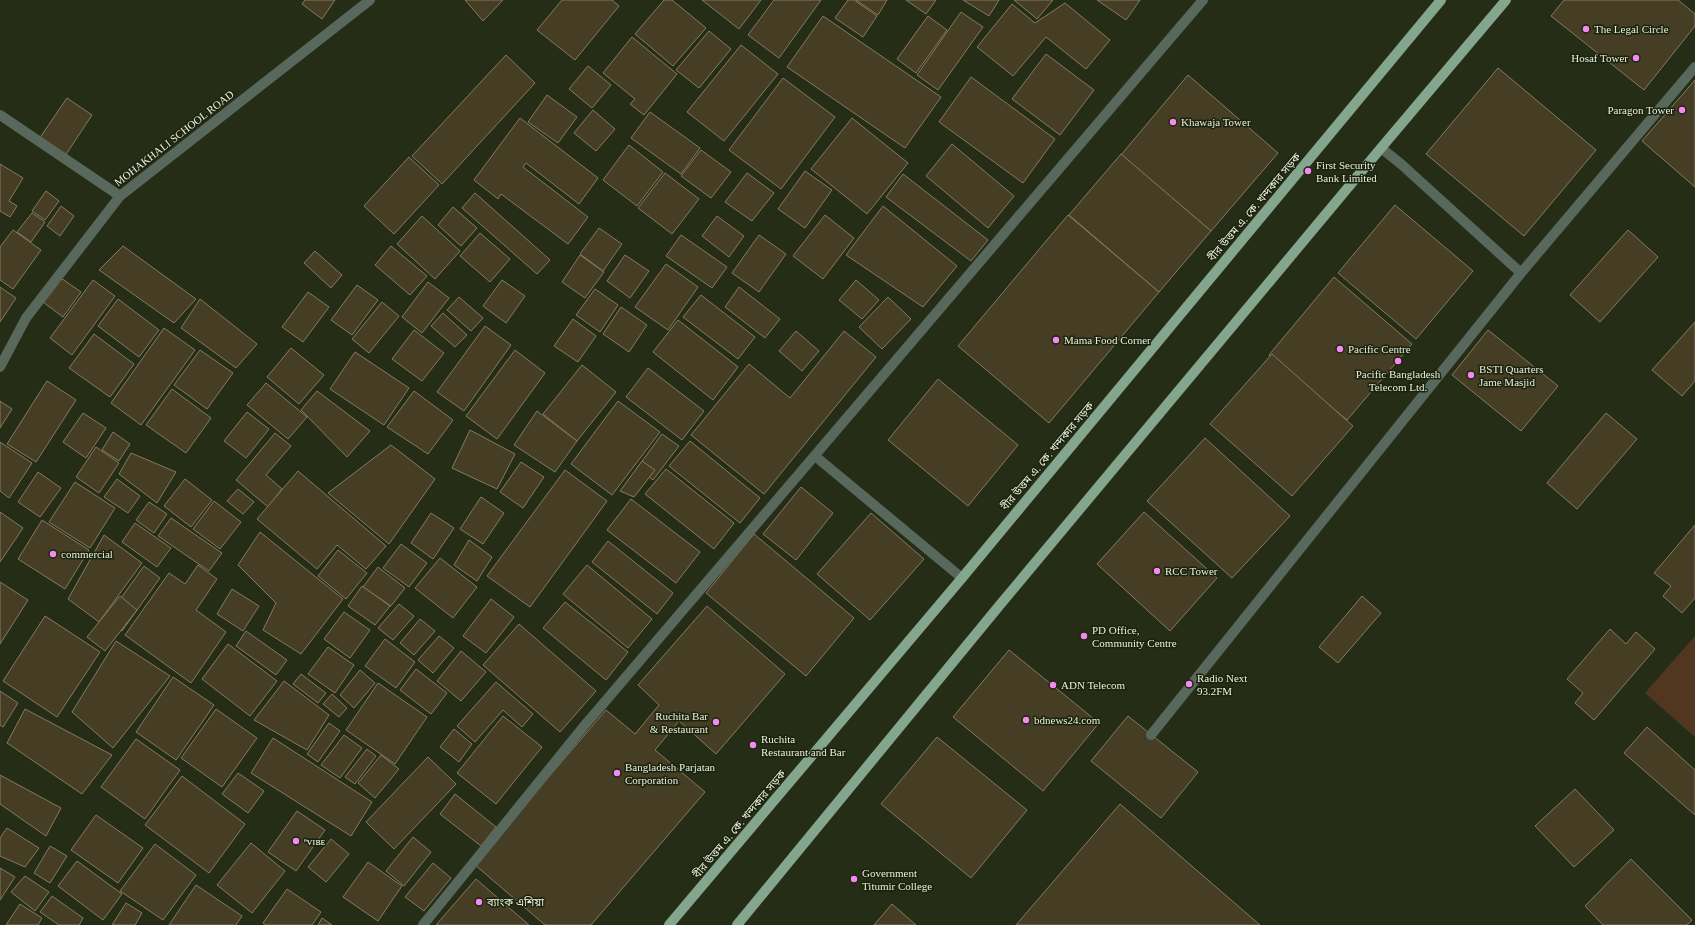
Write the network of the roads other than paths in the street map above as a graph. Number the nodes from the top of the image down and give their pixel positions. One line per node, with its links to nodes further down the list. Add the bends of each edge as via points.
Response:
1 (370, 0): 8 (street, MOHAKHALI SCHOOL ROAD)
2 (1203, 0): 11 (street)
3 (1441, 0): 12 (main road, বীর উত্তম এ. কে. খন্দকার সড়ক)
4 (1506, 0): 7 (main road)
5 (1695, 67): 9 (street)
6 (0, 115): 8 (street)
7 (1381, 148): 9 (street); 16 (main road)
8 (120, 196): 10 (street, MOHAKHALI SCHOOL ROAD, via 26,318)
9 (1521, 273): 13 (street)
10 (0, 367)
11 (815, 456): 12 (street); 14 (street, via 585,725)
12 (962, 578): 15 (main road, বীর উত্তম এ. কে. খন্দকার সড়ক)
13 (1151, 735)
14 (423, 925)
15 (669, 925)
16 (737, 925)

